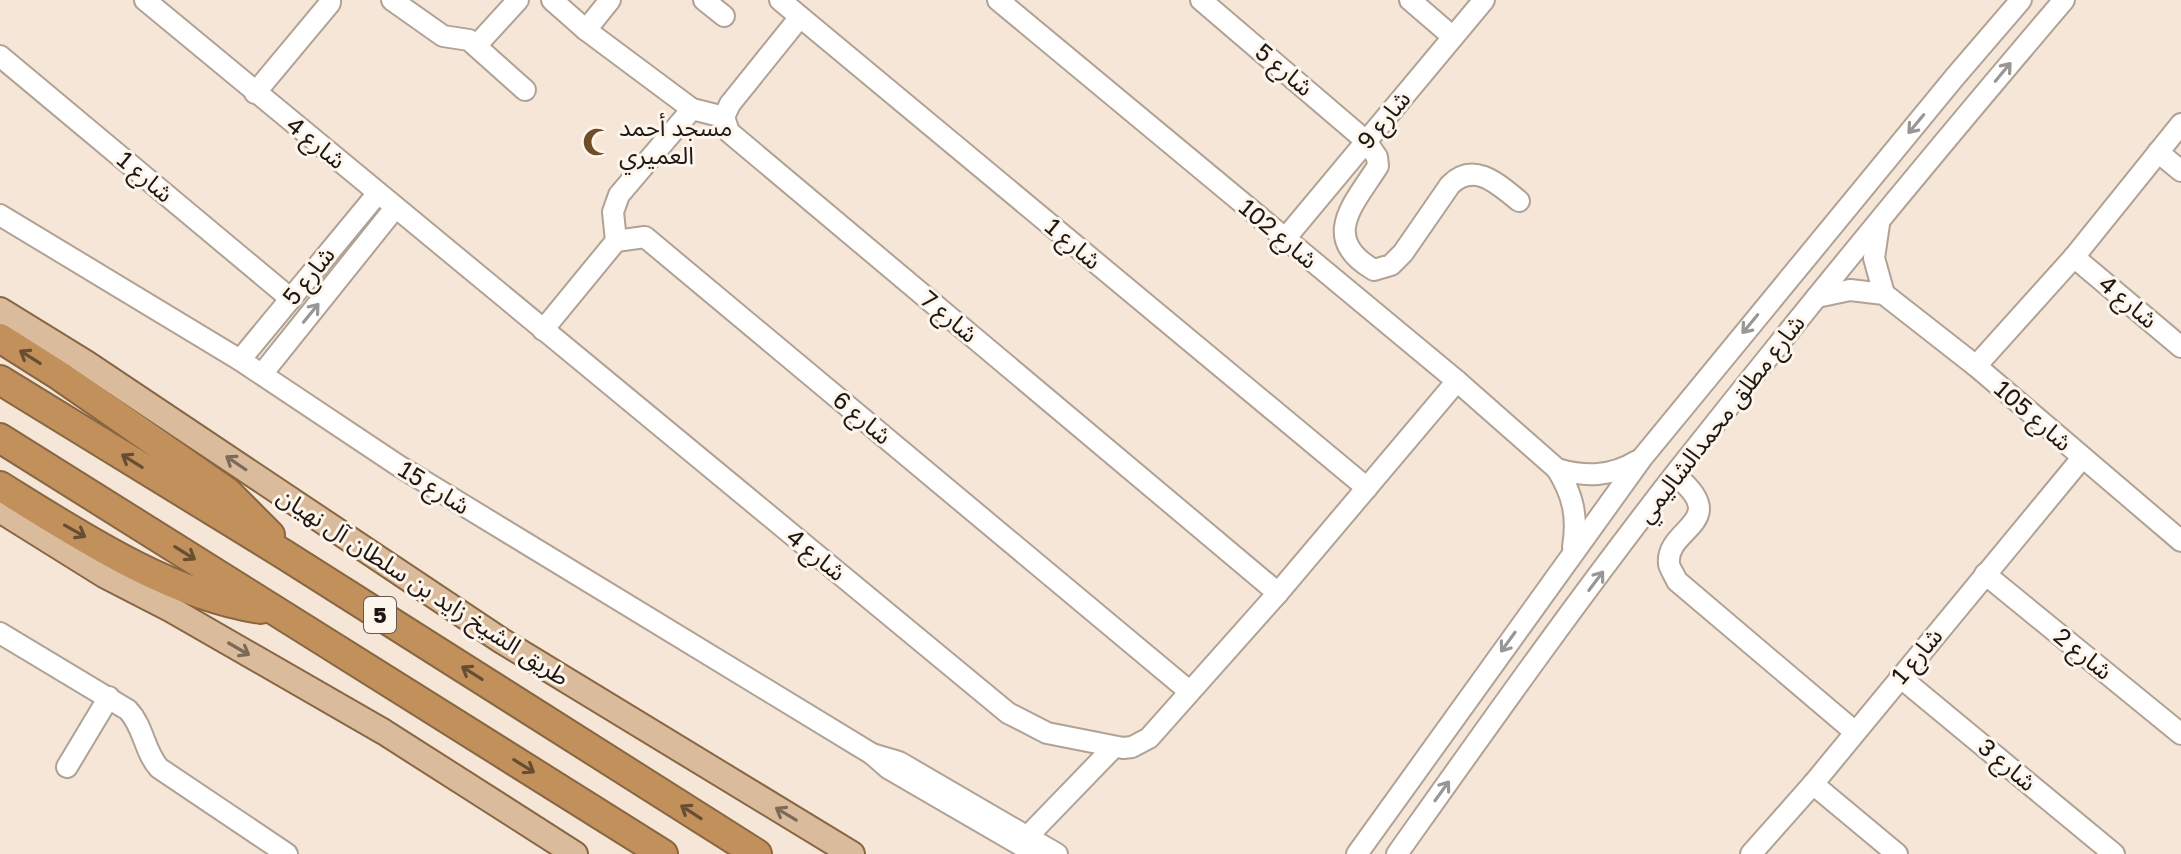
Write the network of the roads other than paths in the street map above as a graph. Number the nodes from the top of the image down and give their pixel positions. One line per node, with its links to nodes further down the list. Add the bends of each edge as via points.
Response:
1 (145, 0): 23 (street, شارع 4)
2 (330, 0): 23 (street)
3 (392, 0): 19 (street, via 443,36 464,37)
4 (518, 0): 19 (street)
5 (552, 0): 17 (street)
6 (610, 0): 17 (street)
7 (704, 0): 15 (street)
8 (780, 0): 16 (street, شارع 1)
9 (998, 0): 36 (street, شارع 102)
10 (1201, 0): 27 (street, شارع 5)
11 (1410, 0): 18 (street)
12 (1484, 0): 18 (street, شارع 9)
13 (2021, 0): 21 (street, شارع مطلق محمدالشاليمي)
14 (2064, 0): 29 (street, شارع مطلق محمدالشاليمي, one-way to 14)
15 (724, 16)
16 (800, 17): 25 (street); 58 (street, شارع 1)
17 (586, 30): 24 (street)
18 (1453, 37): 27 (street, شارع 9)
19 (476, 46): 22 (street)
20 (0, 56): 43 (street, شارع 1)
21 (1954, 78): 29 (street, via 1970,79 1975,90 1929,149); 54 (street, شارع مطلق محمدالشاليمي, one-way to 54)
22 (525, 90)
23 (255, 93): 31 (street, شارع 4)
24 (692, 109): 25 (street); 37 (street, via 619,195 613,212)
25 (724, 117): 64 (street, شارع 7, via 729,132)
26 (2181, 124): 28 (street)
27 (1366, 141): 36 (street, شارع 9); 39 (street, via 1378,166 1344,223 1344,238)
28 (2158, 152): 30 (street); 38 (street)
29 (1920, 170): 35 (street, شارع مطلق محمدالشاليمي)
30 (2181, 171)
31 (378, 193): 33 (street, شارع 4); 43 (street, شارع 5)
32 (1519, 201): 39 (street, via 1483,176 1468,173 1450,185 1391,265 1374,270)
33 (395, 208): 45 (street, شارع 4); 50 (street, شارع 5, one-way to 33)
34 (0, 215): 48 (street, شارع 15)
35 (1879, 221): 41 (street, via 1874,258); 42 (street, شارع مطلق محمدالشاليمي)
36 (1284, 240): 40 (street, شارع 102)
37 (616, 241): 45 (street); 68 (street, شارع 6, via 645,237)
38 (2074, 257): 47 (street, شارع 4); 49 (street)
39 (1362, 263): 40 (street)
40 (1342, 287): 52 (street, شارع 102)
41 (1884, 294): 42 (street, via 1850,290); 49 (street, شارع 105)
42 (1817, 297): 57 (street, شارع مطلق محمدالشاليمي)
43 (291, 299): 48 (street, شارع 5)
44 (0, 310): 83 (main road, طريق الشيخ زايد بن سلطان آل نهيان, one-way to 44, via 502,641)
45 (543, 330): 74 (street, شارع 4, via 1008,713 1047,733)
46 (0, 338): 62 (highway, one-way to 46, via 227,492)
47 (2181, 347)
48 (240, 360): 50 (street, شارع 15)
49 (1976, 366): 55 (street, شارع 105)
50 (262, 374): 77 (street, شارع 15, via 399,466 872,754 899,762)
51 (0, 380): 62 (highway, طريق الشيخ زايد بن سلطان آل نهيان / 5, one-way to 51)
52 (1457, 381): 56 (street, شارع 102); 58 (street, شارع 4)
53 (0, 438): 65 (highway, 5, one-way to 65)
54 (1642, 458): 56 (street, via 1616,472 1596,475); 61 (street, شارع مطلق محمدالشاليمي)
55 (2082, 458): 60 (street, شارع 105); 63 (street, شارع 1)
56 (1557, 469): 61 (street, شارع 102, via 1574,505)
57 (1675, 475): 71 (street, شارع مطلق محمدالشاليمي, one-way to 57); 72 (street, via 1699,505 1697,518 1670,554 1677,581)
58 (1367, 488): 64 (street, شارع 4)
59 (3, 496): 65 (highway, one-way to 65, via 158,576 220,600); 80 (main road, one-way to 80, via 104,575 384,732)
60 (2181, 541)
61 (1572, 552): 69 (street, شارع مطلق محمدالشاليمي, one-way to 69)
62 (285, 555): 82 (highway, طريق الشيخ زايد بن سلطان آل نهيان / 5, one-way to 62)
63 (1985, 574): 67 (street, شارع 1); 73 (street, شارع 2)
64 (1278, 593): 68 (street, شارع 4)
65 (278, 611): 81 (highway, 5, one-way to 81)
66 (0, 633): 70 (street)
67 (1900, 677): 72 (street, شارع 1); 88 (street, شارع 3)
68 (1189, 691): 74 (street, شارع 4, via 1149,738 1132,747)
69 (1472, 691): 71 (street, via 1476,708); 85 (street, شارع مطلق محمدالشاليمي)
70 (109, 697): 75 (street); 79 (street, via 136,719 159,768)
71 (1497, 713): 78 (street, شارع مطلق محمدالشاليمي, one-way to 71)
72 (1855, 732): 76 (street, شارع 1)
73 (2181, 734)
74 (1113, 748): 77 (street)
75 (67, 767)
76 (1813, 784): 86 (street, شارع 1); 87 (street)
77 (1032, 845): 84 (street, شارع 15)
78 (1398, 853)
79 (287, 854)
80 (575, 854)
81 (663, 854)
82 (757, 854)
83 (852, 854)
84 (1057, 854)
85 (1357, 854)
86 (1751, 854)
87 (1897, 854)
88 (2114, 854)

